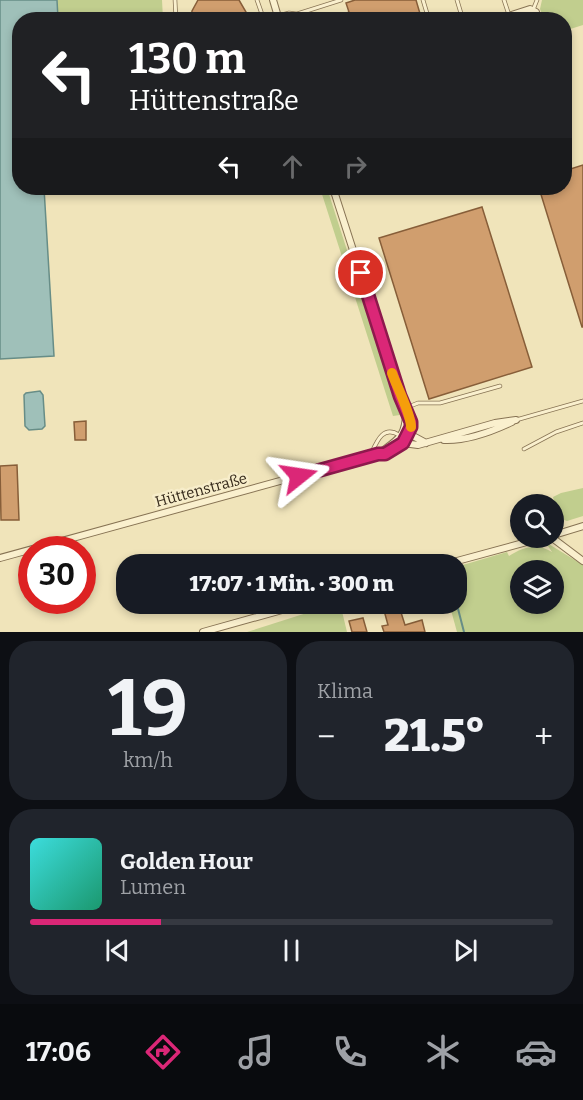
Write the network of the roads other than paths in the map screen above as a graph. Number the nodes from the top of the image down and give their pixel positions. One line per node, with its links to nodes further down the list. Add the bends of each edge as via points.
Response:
1 (341, 0): 4 (lane)
2 (537, 0): 3 (lane)
3 (533, 10): 5 (street)
4 (303, 12)
5 (522, 12)
6 (335, 195): 9 (street)
7 (500, 386): 9 (lane)
8 (583, 401): 10 (lane)
9 (406, 408): 12 (street, via 411,422); 13 (street, via 406,424)
10 (516, 420): 15 (street, via 457,441)
11 (583, 423): 16 (lane)
12 (408, 435): 13 (street); 14 (street); 15 (street)
13 (400, 436): 17 (street, Hüttenstraße); 17 (lane, via 384,432)
14 (403, 443): 15 (street); 17 (street, Hüttenstraße, via 385,454)
15 (427, 443)
16 (524, 449)
17 (374, 455): 22 (street, Hüttenstraße)
18 (583, 526): 19 (street)
19 (564, 532)
20 (564, 546): 24 (street)
21 (510, 547): 23 (street)
22 (0, 558)
23 (467, 558)
24 (583, 561)
25 (268, 614): 26 (street)
26 (203, 632)

